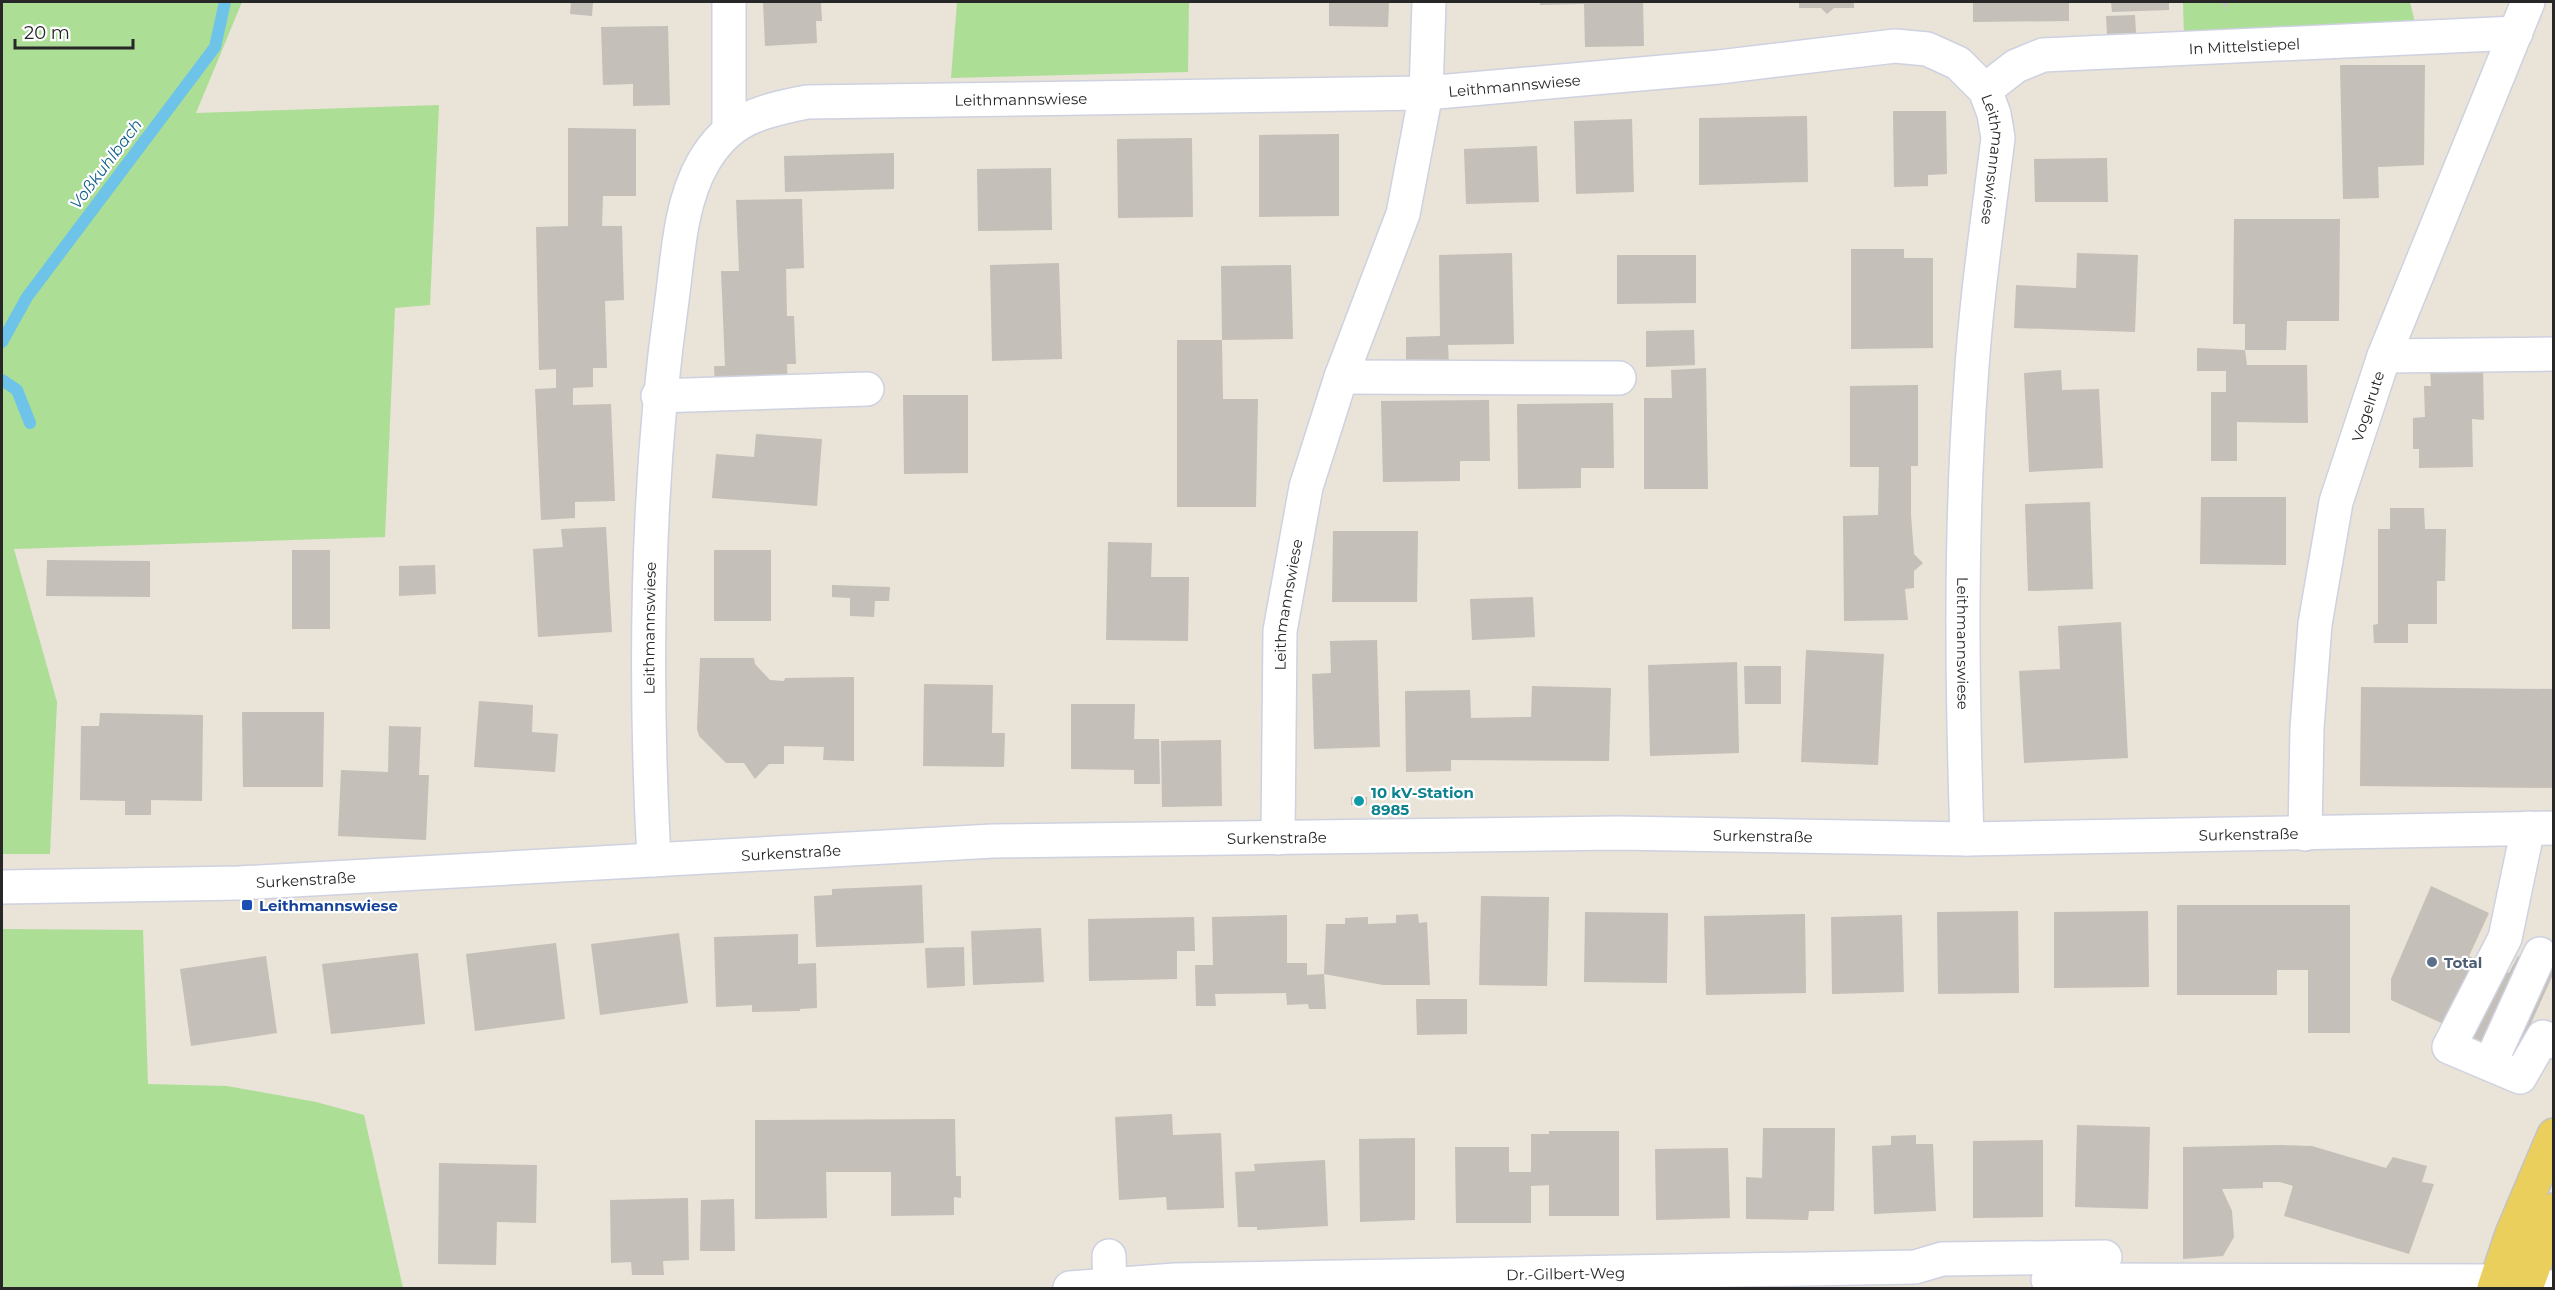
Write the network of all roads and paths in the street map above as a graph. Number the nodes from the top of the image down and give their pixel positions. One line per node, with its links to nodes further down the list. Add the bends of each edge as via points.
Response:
1 (729, 2): 7 (street)
2 (1429, 2): 6 (street, Leithmannswiese)
3 (2528, 2): 4 (street, Vogelrute)
4 (2516, 33): 5 (street, In Mittelstiepel, via 2043,55 2016,66); 9 (street, Vogelrute)
5 (1984, 90): 6 (street, Leithmannswiese, via 1958,63 1927,49 1894,46 1719,67); 17 (street, Leithmannswiese, via 1998,138 1980,285 1966,476)
6 (1426, 93): 7 (street, Leithmannswiese, via 807,102 764,110); 10 (street, Leithmannswiese, via 1403,214)
7 (729, 129): 13 (street, Leithmannswiese, via 702,164 684,213)
8 (2553, 354): 9 (street)
9 (2384, 356): 15 (street, Vogelrute, via 2336,502 2315,624 2307,728)
10 (1341, 377): 11 (street); 16 (street, Leithmannswiese, via 1306,488 1280,631)
11 (1619, 378)
12 (867, 389): 13 (street)
13 (658, 396): 18 (street, Leithmannswiese, via 648,607)
14 (2540, 828): 15 (street, Surkenstraße); 20 (street)
15 (2305, 834): 17 (street, Surkenstraße)
16 (1278, 838): 17 (street, Surkenstraße, via 1618,833); 18 (street, Surkenstraße, via 993,841)
17 (1967, 839)
18 (654, 860): 19 (street, Surkenstraße, via 240,883)
19 (2, 887)
20 (2505, 938): 21 (street); 23 (street, via 2449,1047)
21 (2547, 957): 23 (street)
22 (2550, 1030): 23 (street, via 2520,1077)
23 (2490, 1064)
24 (2553, 1135): 26 (main road)
25 (2553, 1210): 26 (main road)
26 (2526, 1240): 30 (main road)
27 (2105, 1257): 28 (street, Dr.-Gilbert-Weg, via 1942,1259)
28 (1916, 1278): 31 (street, Dr.-Gilbert-Weg, via 1187,1280 1109,1271)
29 (1949, 1280): 30 (street)
30 (2519, 1286)
31 (1070, 1288)

